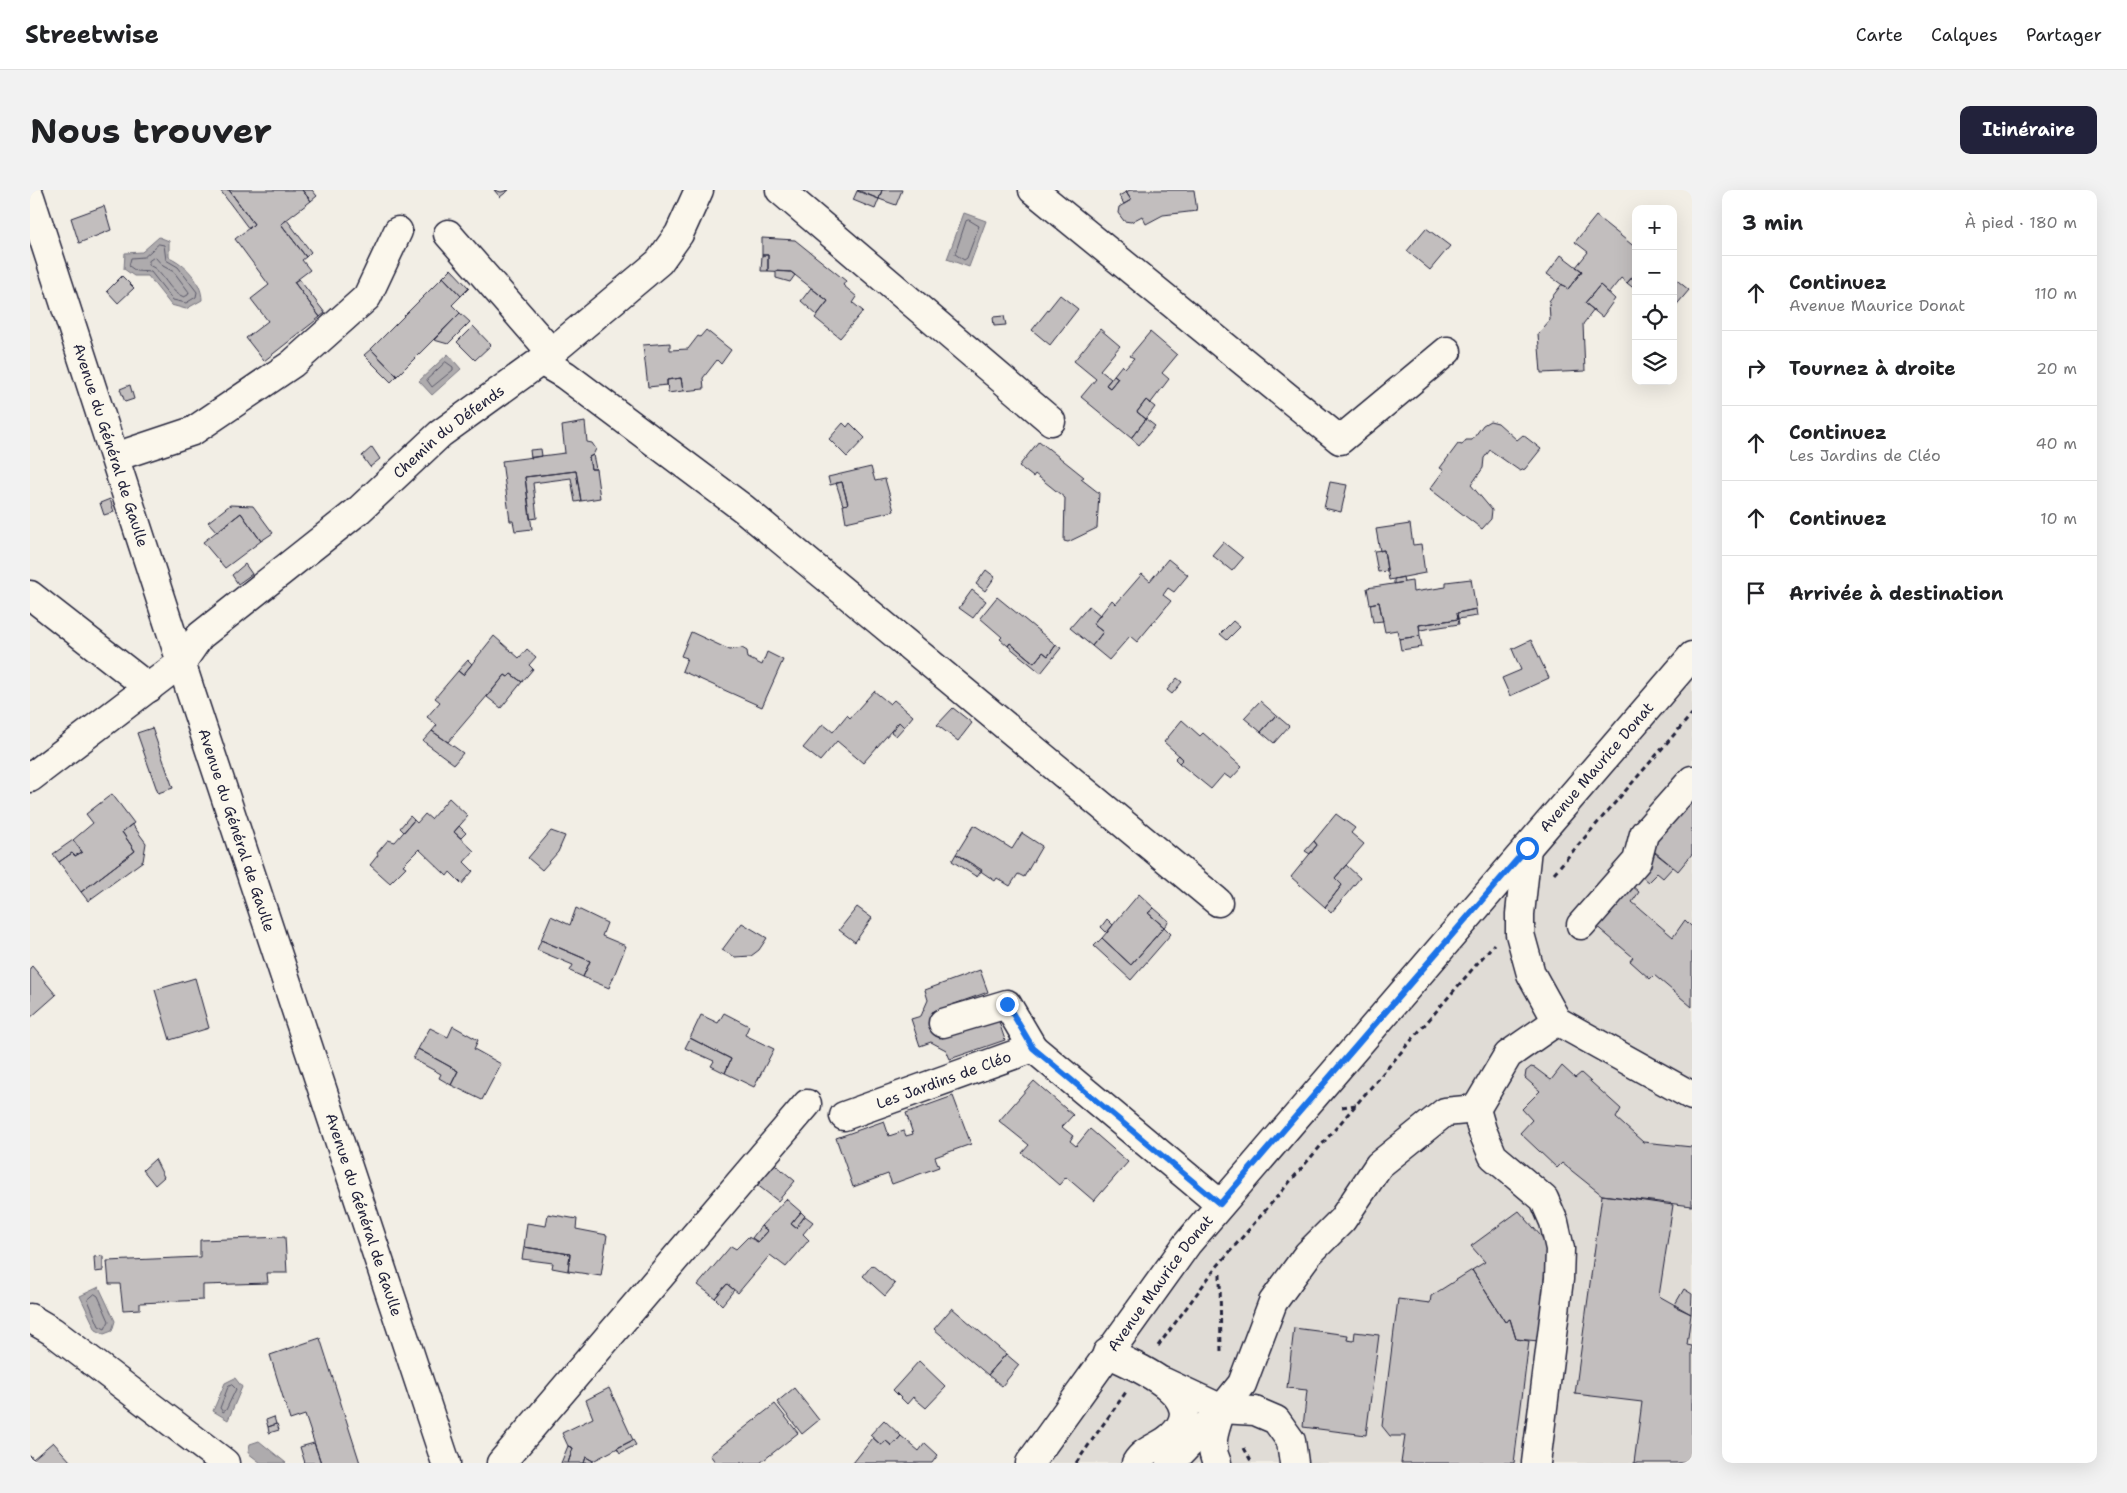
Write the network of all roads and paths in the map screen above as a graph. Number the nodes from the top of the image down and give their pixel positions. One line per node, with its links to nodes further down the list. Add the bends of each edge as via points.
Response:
1 (780, 190): 9 (street)
2 (1033, 190): 8 (street, via 1340,440)
3 (691, 195): 7 (street, Chemin du Défends, via 679,234 659,262)
4 (30, 197): 10 (street, Avenue du Général de Gaulle)
5 (398, 231): 10 (street, via 367,297 292,364 193,431)
6 (448, 234): 7 (street)
7 (545, 351): 13 (street, Chemin du Défends, via 440,434 359,510 200,636); 20 (street, via 565,375 744,509)
8 (1447, 351)
9 (1051, 422)
10 (115, 457): 13 (street, Avenue du Général de Gaulle)
11 (30, 595): 14 (street)
12 (1692, 656): 18 (street, Avenue Maurice Donat)
13 (182, 662): 14 (street, Chemin du Défends); 38 (street, Avenue du Général de Gaulle)
14 (149, 688): 16 (street, Chemin du Défends)
15 (1692, 714): 19 (path)
16 (30, 778)
17 (1692, 780): 21 (street, via 1644,834 1637,861)
18 (1527, 848): 23 (street, via 1520,934 1531,974); 30 (street, Avenue Maurice Donat)
19 (1548, 881)
20 (1218, 902)
21 (1581, 925)
22 (1500, 937): 33 (path, via 1215,1269)
23 (1557, 1021): 26 (street); 28 (street, via 1508,1055)
24 (943, 1023): 25 (street, via 1007,1004)
25 (1033, 1048): 29 (street, Les Jardins de Cléo); 30 (street)
26 (1692, 1096)
27 (807, 1104): 39 (street)
28 (1476, 1109): 36 (street, via 1445,1112 1378,1165 1342,1220 1308,1254 1273,1302 1242,1384); 46 (street, via 1493,1156 1544,1198 1560,1249)
29 (844, 1116)
30 (1220, 1204): 32 (street, Avenue Maurice Donat, via 1159,1280)
31 (30, 1318): 37 (street)
32 (1107, 1353): 34 (street); 40 (street, Avenue Maurice Donat)
33 (1152, 1354)
34 (1163, 1381): 36 (street); 42 (street, via 1172,1388 1178,1400 1182,1421 1172,1436)
35 (1127, 1390): 41 (path)
36 (1222, 1409): 43 (street); 44 (street, via 1213,1433); 45 (street, via 1255,1411 1276,1420 1290,1441)
37 (225, 1463)
38 (446, 1463)
39 (501, 1463)
40 (1030, 1463)
41 (1076, 1463)
42 (1136, 1463)
43 (1171, 1463)
44 (1216, 1463)
45 (1294, 1463)
46 (1536, 1463)

